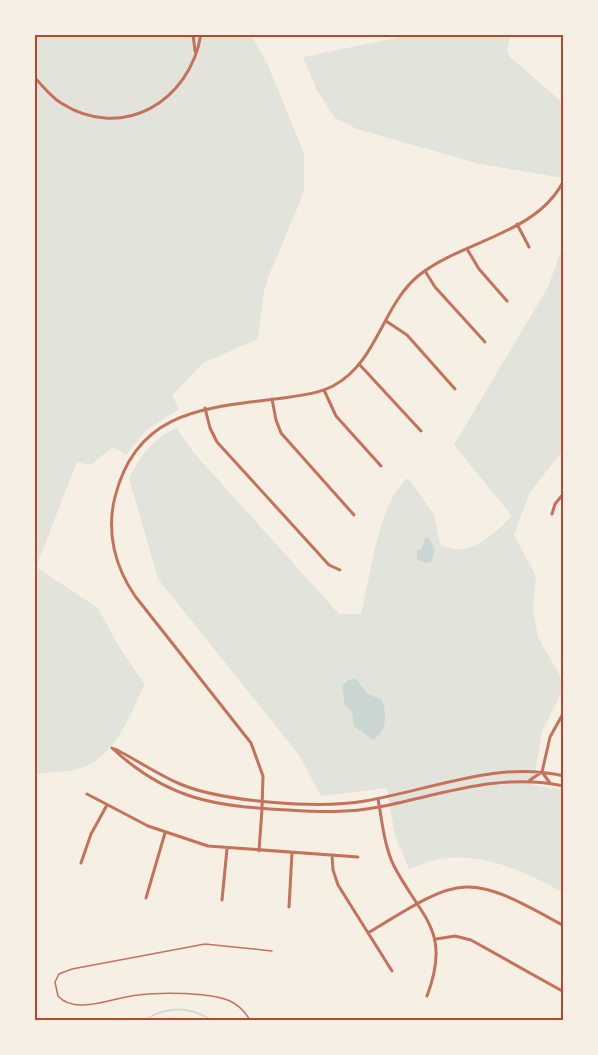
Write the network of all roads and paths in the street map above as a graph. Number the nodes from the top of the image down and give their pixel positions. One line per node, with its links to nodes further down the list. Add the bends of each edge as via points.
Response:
1 (194, 34): 3 (street)
2 (201, 34): 3 (street)
3 (195, 56): 4 (street, via 184,78 159,105 126,117 101,117 70,108)
4 (34, 77)
5 (564, 180): 6 (street, via 548,203)
6 (517, 224): 7 (street); 8 (street)
7 (529, 247)
8 (467, 249): 9 (street); 10 (street, via 478,269)
9 (426, 271): 11 (street, via 408,286); 12 (street, via 435,287)
10 (507, 301)
11 (386, 321): 13 (street); 14 (street, via 407,335)
12 (485, 342)
13 (359, 364): 15 (street); 18 (street)
14 (455, 389)
15 (324, 390): 16 (street); 19 (street, via 336,416)
16 (272, 399): 17 (street); 22 (street, via 281,433)
17 (205, 408): 23 (street, via 217,442 328,565); 32 (street, via 162,427 133,456 114,501 113,543 122,574 135,596 251,743 261,766)
18 (421, 431)
19 (381, 466)
20 (564, 493): 21 (street)
21 (552, 514)
22 (354, 515)
23 (340, 570)
24 (564, 712): 25 (street, via 550,737)
25 (542, 772): 26 (street); 27 (street); 28 (street); 31 (street, via 490,774)
26 (564, 776)
27 (530, 780): 28 (street); 34 (street, via 492,783)
28 (550, 783): 29 (street)
29 (564, 786)
30 (87, 794): 33 (street)
31 (378, 799): 32 (street, via 335,804); 34 (street)
32 (263, 800): 35 (street); 35 (street, via 186,786 112,748 136,771 179,793 223,805)
33 (107, 805): 36 (street); 42 (street)
34 (380, 807): 35 (street, via 334,812); 45 (street, via 391,856)
35 (262, 809): 38 (street)
36 (165, 833): 37 (street); 43 (street)
37 (227, 849): 38 (street); 44 (street)
38 (259, 851): 39 (street)
39 (292, 853): 40 (street); 46 (street)
40 (332, 855): 41 (street); 48 (street, via 338,885)
41 (358, 857)
42 (81, 863)
43 (146, 898)
44 (222, 900)
45 (418, 903): 47 (street, via 448,889 488,889 511,897); 48 (street); 49 (street)
46 (289, 907)
47 (564, 927)
48 (368, 933): 51 (street)
49 (435, 939): 52 (street, via 455,936 471,940); 53 (street, via 436,971)
50 (272, 951): 54 (lane, via 205,944 72,969 59,974 55,982 57,996 72,1005 136,995 183,994 230,1001)
51 (392, 971)
52 (564, 992)
53 (427, 996)
54 (250, 1020)

